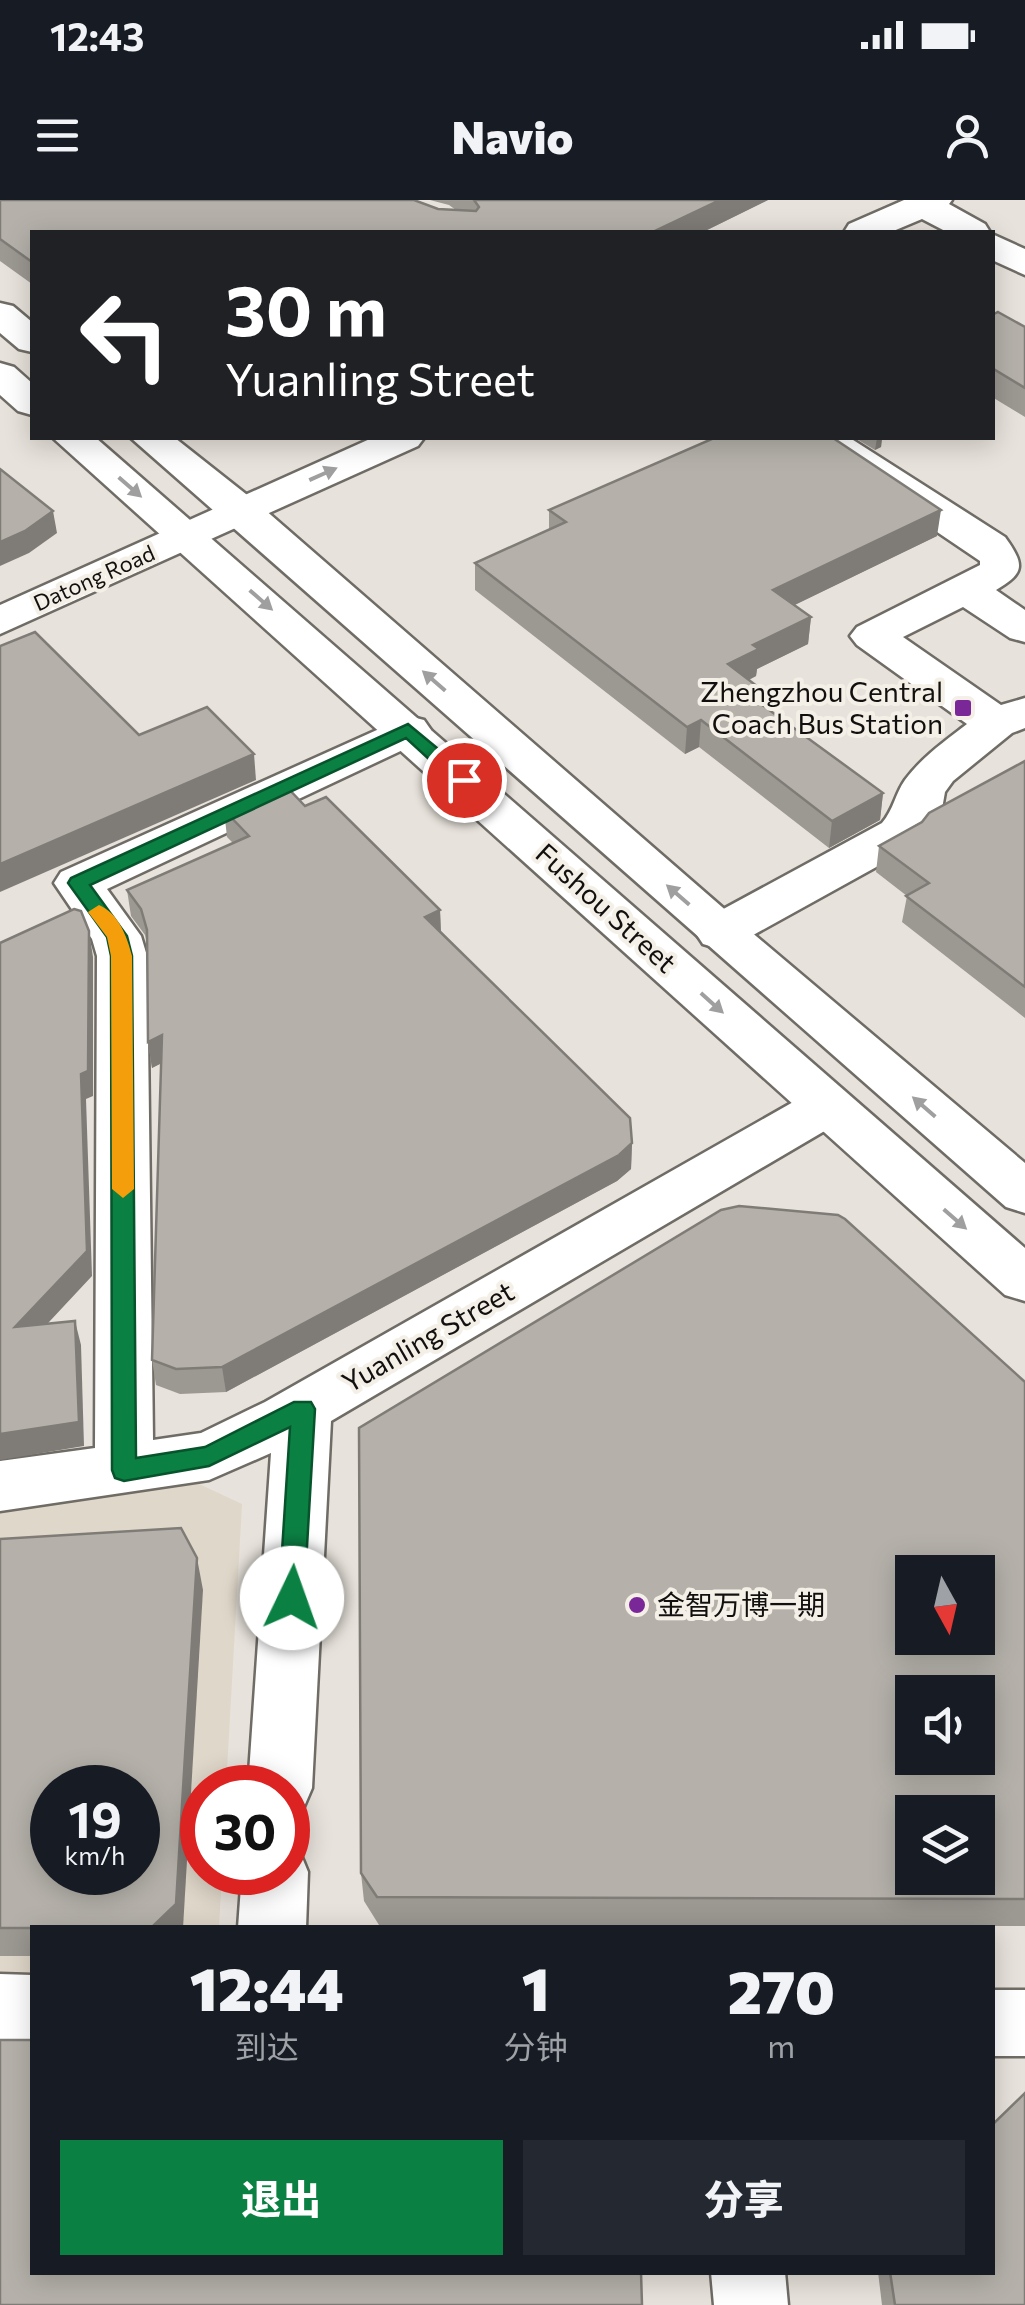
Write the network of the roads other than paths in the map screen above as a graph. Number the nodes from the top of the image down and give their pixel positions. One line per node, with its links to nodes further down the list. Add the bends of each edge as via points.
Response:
1 (929, 202): 2 (main road); 3 (main road)
2 (866, 230)
3 (969, 230)
4 (995, 247): 5 (main road)
5 (1025, 264)
6 (0, 314): 7 (main road)
7 (30, 338)
8 (0, 374): 9 (main road)
9 (30, 400)
10 (75, 440): 15 (main road, Fushou Street, one-way to 15)
11 (153, 440): 14 (main road, Fushou Street)
12 (400, 440): 14 (main road, one-way to 12)
13 (827, 440): 16 (main road, via 990,546 1001,571)
14 (241, 511): 15 (main road, Datong Road); 21 (main road, Fushou Street, one-way to 14)
15 (188, 536): 17 (main road, Datong Road); 20 (main road, Fushou Street, one-way to 20)
16 (965, 589): 18 (main road); 19 (main road, via 872,636)
17 (0, 621)
18 (1025, 629)
19 (1010, 718): 21 (main road, via 936,771 900,834)
20 (408, 730): 22 (main road, Fushou Street, one-way to 22); 26 (main road, via 78,883 116,936 122,956)
21 (720, 932): 23 (main road, Fushou Street, one-way to 21)
22 (827, 1106): 24 (main road, Fushou Street, one-way to 24); 25 (main road, Yuanling Street)
23 (1025, 1193)
24 (1025, 1280)
25 (303, 1409): 26 (main road, Yuanling Street, via 209,1456); 28 (main road)
26 (124, 1470): 27 (main road, Yuanling Street)
27 (0, 1486)
28 (281, 1765)
29 (274, 1895): 30 (main road)
30 (272, 1925)
31 (0, 2006): 32 (main road)
32 (30, 2008)
33 (1025, 2023): 34 (main road)
34 (995, 2024)
35 (748, 2275): 36 (main road)
36 (750, 2305)

